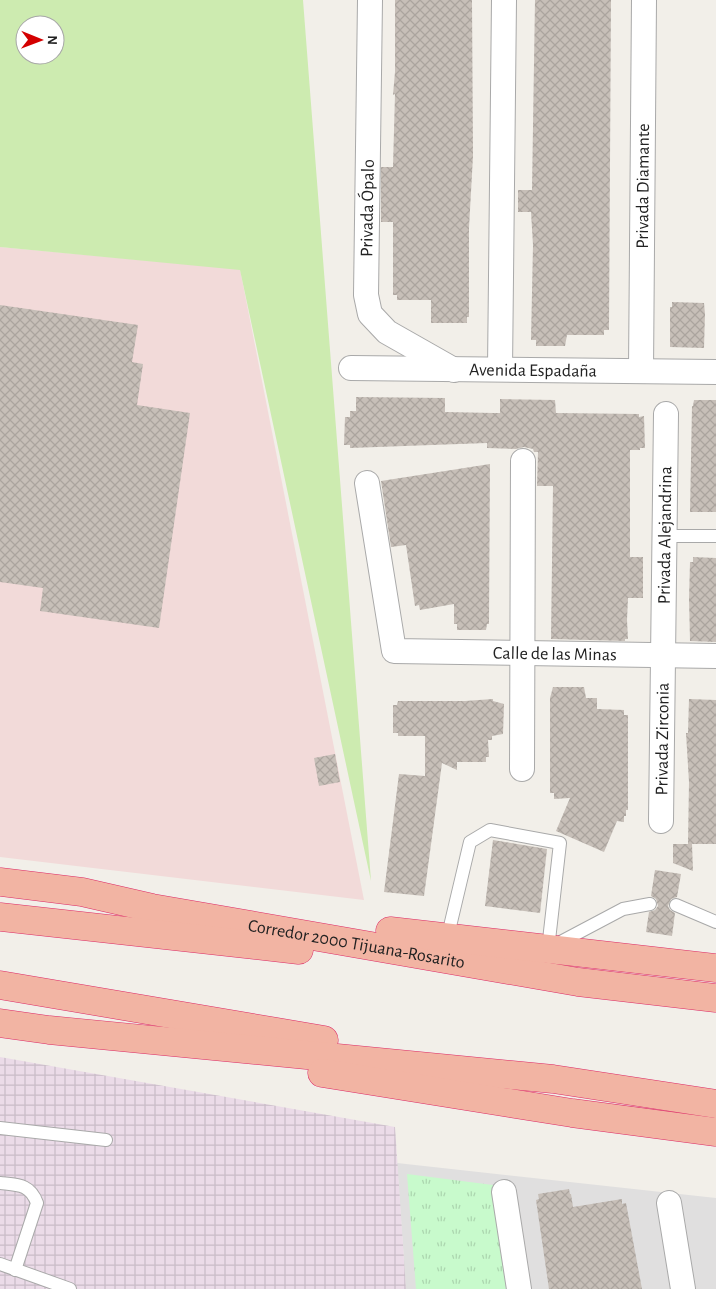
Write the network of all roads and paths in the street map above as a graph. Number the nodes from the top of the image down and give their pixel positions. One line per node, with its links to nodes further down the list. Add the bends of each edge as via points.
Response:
1 (370, 0): 5 (street, Privada Ópalo, via 366,295 370,314 387,332)
2 (504, 0): 6 (street)
3 (644, 0): 7 (street, Privada Diamante)
4 (350, 368): 5 (street, Avenida Espadaña)
5 (454, 370): 6 (street, Avenida Espadaña)
6 (500, 370): 7 (street, Avenida Espadaña)
7 (641, 371): 8 (street, Avenida Espadaña)
8 (716, 372)
9 (666, 414): 12 (street, Privada Alejandrina)
10 (523, 461): 14 (street)
11 (367, 484): 14 (street, Calle de las Minas, via 394,651)
12 (664, 536): 13 (lane); 15 (street, Privada Alejandrina)
13 (716, 536)
14 (522, 653): 15 (street, Calle de las Minas); 17 (street)
15 (663, 656): 16 (street, Calle de las Minas); 18 (street, Privada Zirconia)
16 (716, 656)
17 (522, 769)
18 (661, 821)
19 (0, 882): 20 (highway, Corredor 2000 Tijuana-Rosarito)
20 (82, 892): 25 (highway); 28 (highway, Corredor 2000 Tijuana-Rosarito)
21 (650, 904): 26 (lane, via 624,909)
22 (676, 905): 24 (lane)
23 (0, 917): 28 (highway)
24 (716, 922)
25 (448, 938): 26 (highway); 26 (lane, via 470,842 490,830 560,843)
26 (548, 949): 27 (highway)
27 (716, 968)
28 (578, 982): 30 (highway, Corredor 2000 Tijuana-Rosarito)
29 (0, 985): 33 (highway)
30 (716, 998)
31 (0, 1023): 32 (highway)
32 (49, 1030): 33 (highway); 36 (highway, via 572,1113)
33 (553, 1079): 34 (highway)
34 (716, 1104)
35 (0, 1128): 37 (lane)
36 (716, 1132)
37 (106, 1140)
38 (0, 1183): 42 (lane, via 22,1185 33,1193 36,1203)
39 (504, 1192): 44 (street)
40 (669, 1203): 45 (street)
41 (0, 1264): 42 (lane)
42 (15, 1270): 43 (lane)
43 (70, 1289)
44 (519, 1289)
45 (683, 1289)

